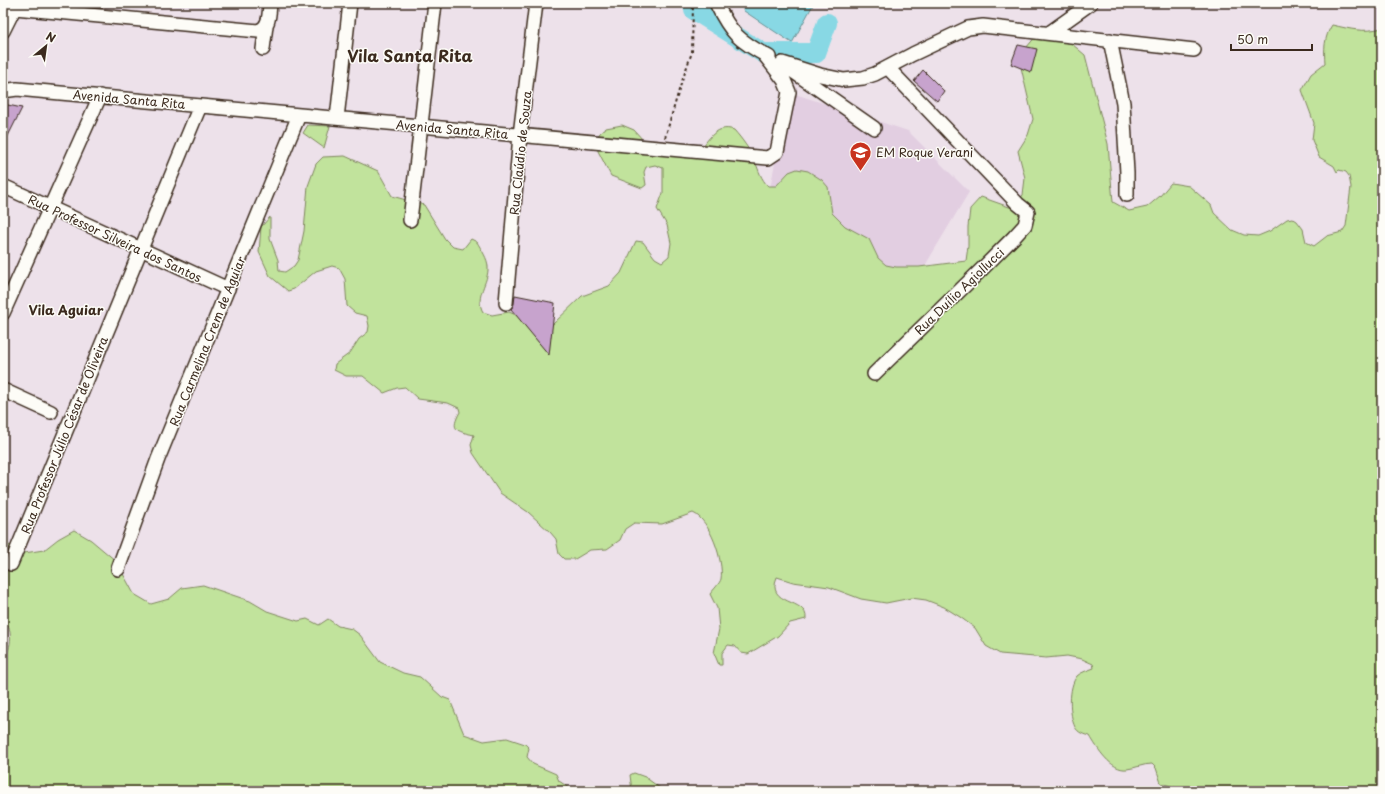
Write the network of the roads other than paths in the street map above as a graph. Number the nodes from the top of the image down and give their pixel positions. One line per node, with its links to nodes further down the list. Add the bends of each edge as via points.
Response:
1 (270, 3): 8 (street)
2 (350, 3): 23 (street)
3 (435, 3): 24 (street)
4 (536, 3): 26 (street, Rua Claúdio de Souza)
5 (716, 3): 14 (street, via 724,20 738,37)
6 (1091, 3): 10 (street)
7 (16, 6): 8 (street, via 258,31); 9 (street)
8 (266, 26): 12 (street)
9 (3, 31)
10 (1049, 33): 11 (street); 16 (street, via 983,26 968,28)
11 (1110, 40): 13 (street); 28 (street, via 1123,103)
12 (263, 49)
13 (1194, 50)
14 (763, 54): 15 (street); 26 (street, Avenida Santa Rita, via 784,80 789,92 777,152 768,158)
15 (782, 63): 16 (street, via 844,80 863,78); 25 (street)
16 (888, 68): 35 (street, Rua Duílio Agiollucci, via 1028,212 1025,224 982,270)
17 (3, 83): 18 (street, Avenida Santa Rita)
18 (17, 89): 19 (street, Avenida Santa Rita); 20 (street, Avenida Santa Rita)
19 (3, 91)
20 (100, 96): 21 (street, Avenida Santa Rita); 29 (street)
21 (200, 106): 22 (street, Avenida Santa Rita); 31 (street, Rua Professor Júlio César de Oliveira)
22 (299, 115): 23 (street, Avenida Santa Rita); 32 (street, Rua Carmelina Crem de Aguiar)
23 (337, 118): 24 (street, Avenida Santa Rita)
24 (420, 126): 26 (street, Avenida Santa Rita); 30 (street)
25 (874, 128)
26 (520, 136): 33 (street, Rua Claúdio de Souza)
27 (3, 186): 29 (street, Rua Professor Silveira dos Santos)
28 (1127, 195)
29 (50, 208): 31 (street, Rua Professor Silveira dos Santos); 34 (street)
30 (410, 220)
31 (140, 249): 32 (street, Rua Professor Silveira dos Santos); 38 (street, Rua Professor Júlio César de Oliveira)
32 (228, 289): 39 (street, Rua Carmelina Crem de Aguiar, via 158,460)
33 (506, 303)
34 (3, 313)
35 (874, 374)
36 (3, 390): 37 (street)
37 (51, 412)
38 (11, 564)
39 (118, 569)

